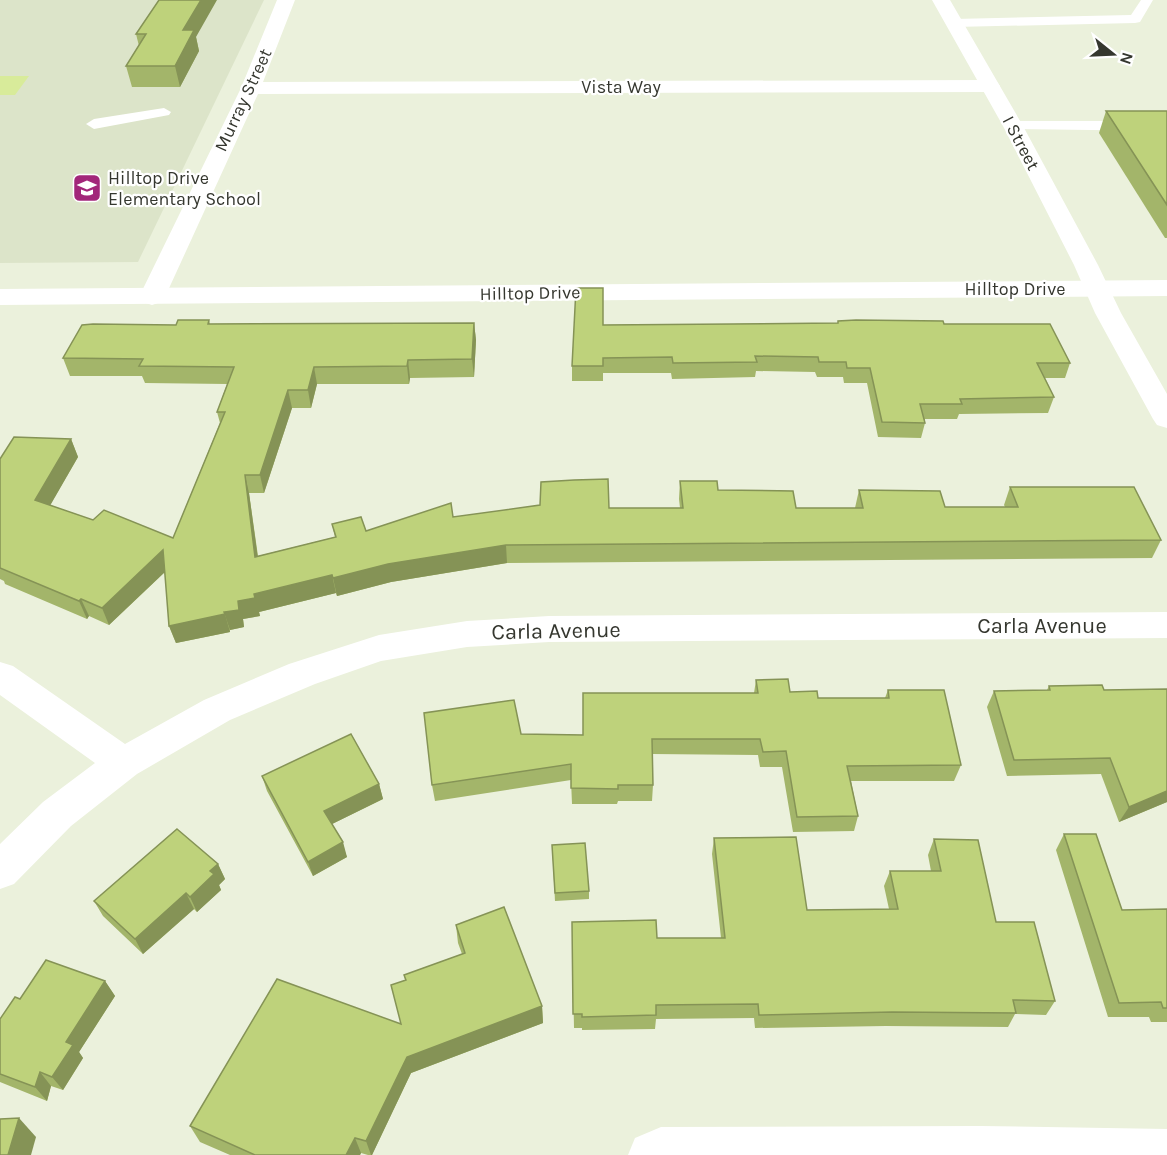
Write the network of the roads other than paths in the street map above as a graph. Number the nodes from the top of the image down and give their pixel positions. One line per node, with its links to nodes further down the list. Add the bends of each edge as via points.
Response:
1 (286, 0): 6 (street, Murray Street)
2 (941, 0): 4 (street, I Street)
3 (1147, 0): 4 (lane, via 1135,20)
4 (954, 23): 5 (street, I Street)
5 (990, 86): 6 (street, Vista Way); 9 (street, I Street)
6 (251, 88): 14 (street, Murray Street)
7 (164, 112): 8 (lane)
8 (94, 124)
9 (1013, 126): 10 (lane); 12 (street, I Street)
10 (1167, 126)
11 (1167, 288): 12 (street, Hilltop Drive)
12 (1096, 289): 14 (street, Hilltop Drive); 15 (street, I Street)
13 (0, 297): 14 (street, Hilltop Drive)
14 (152, 297)
15 (1167, 419)
16 (1167, 625): 18 (street, Carla Avenue, via 549,629 467,633 378,648 302,674 217,710)
17 (0, 676): 18 (street)
18 (124, 763): 19 (street, Carla Avenue, via 57,814)
19 (0, 871)
20 (1167, 1153): 21 (street, via 771,1150 661,1151)
21 (651, 1155)

